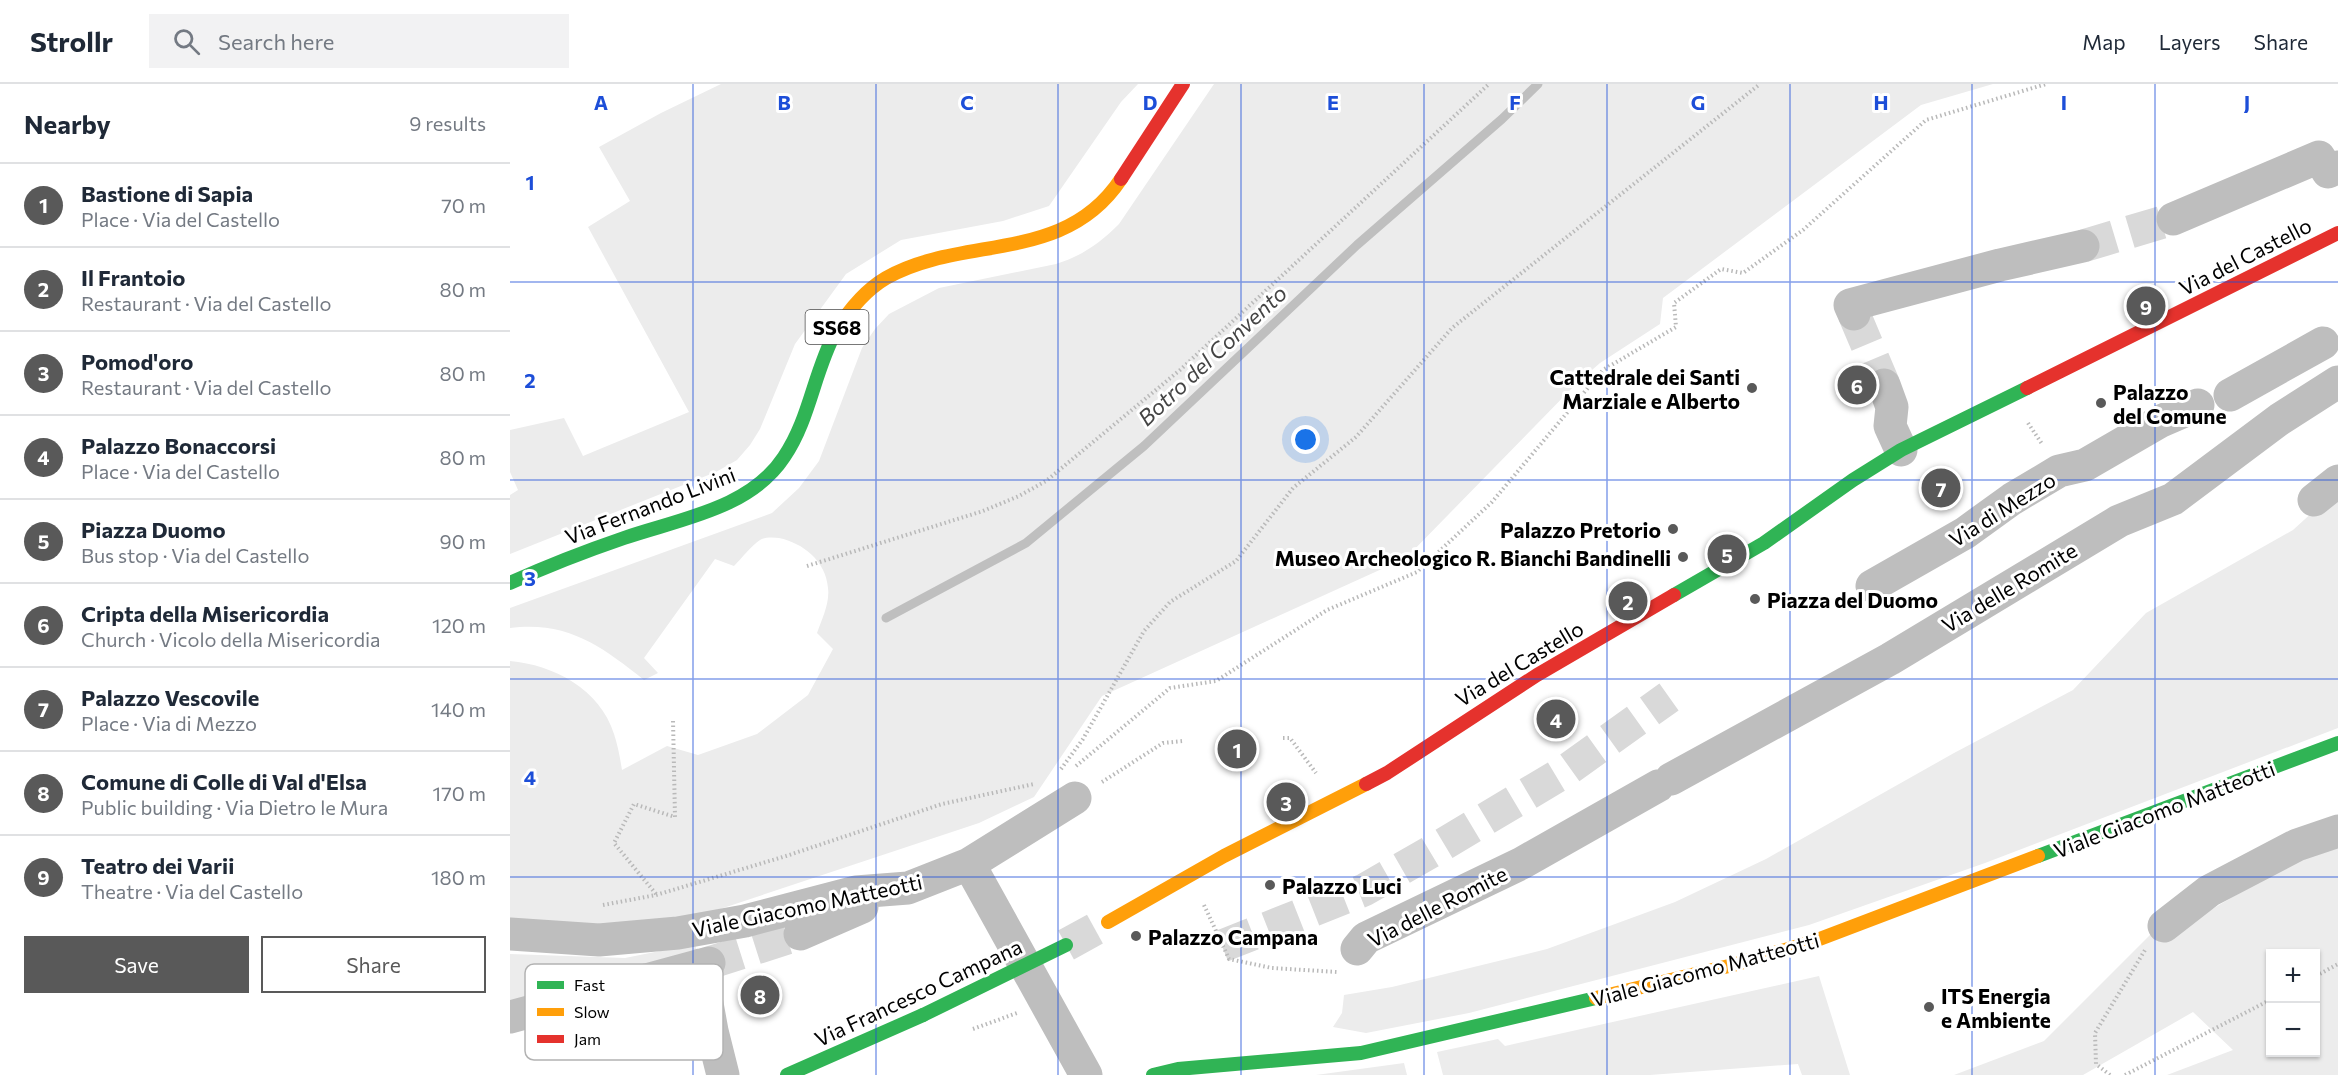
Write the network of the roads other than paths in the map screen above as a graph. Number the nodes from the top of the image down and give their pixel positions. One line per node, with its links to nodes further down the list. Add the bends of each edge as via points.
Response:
1 (1183, 84): 13 (street, Via Fernando Livini / SS68, via 1102,205 1071,228 1038,240 920,264 885,279 866,294 837,327 790,449 761,483 718,505)
2 (2338, 167): 3 (street, via 2328,172 2319,157)
3 (2173, 219)
4 (2338, 233): 12 (street, Via del Castello)
5 (2083, 246): 6 (street, via 1850,305)
6 (1854, 314)
7 (2324, 343): 10 (street)
8 (2338, 382): 25 (street, Via delle Romite, via 2280,418 2173,500 2119,521 1890,659 1522,863 1366,938)
9 (1884, 385): 12 (street, via 1892,407 1890,426)
10 (2230, 395)
11 (2198, 405): 14 (street, Via di Mezzo, via 2161,421 2085,465 2060,471 1965,533)
12 (1901, 450): 20 (street, Via del Castello, via 1764,543 1546,670 1387,773)
13 (510, 583)
14 (1872, 586)
15 (2338, 742): 32 (street, Viale Giacomo Matteotti, via 1809,943 1733,965 1361,1053 1178,1069)
16 (1066, 781): 18 (street, Viale Giacomo Matteotti)
17 (2338, 831): 21 (street, via 2297,845 2209,891)
18 (969, 864): 19 (street, Viale Giacomo Matteotti); 31 (street)
19 (908, 888): 22 (street, Viale Giacomo Matteotti, via 856,892 745,921 640,938 582,940); 23 (street)
20 (1108, 922)
21 (2164, 926)
22 (510, 934)
23 (800, 934)
24 (1066, 945): 30 (street, Via Francesco Campana, bridge, via 923,1015)
25 (1357, 949)
26 (525, 1013): 27 (street)
27 (510, 1017)
28 (719, 1060): 29 (street)
29 (723, 1075)
30 (787, 1075)
31 (1086, 1075)
32 (1153, 1075)

